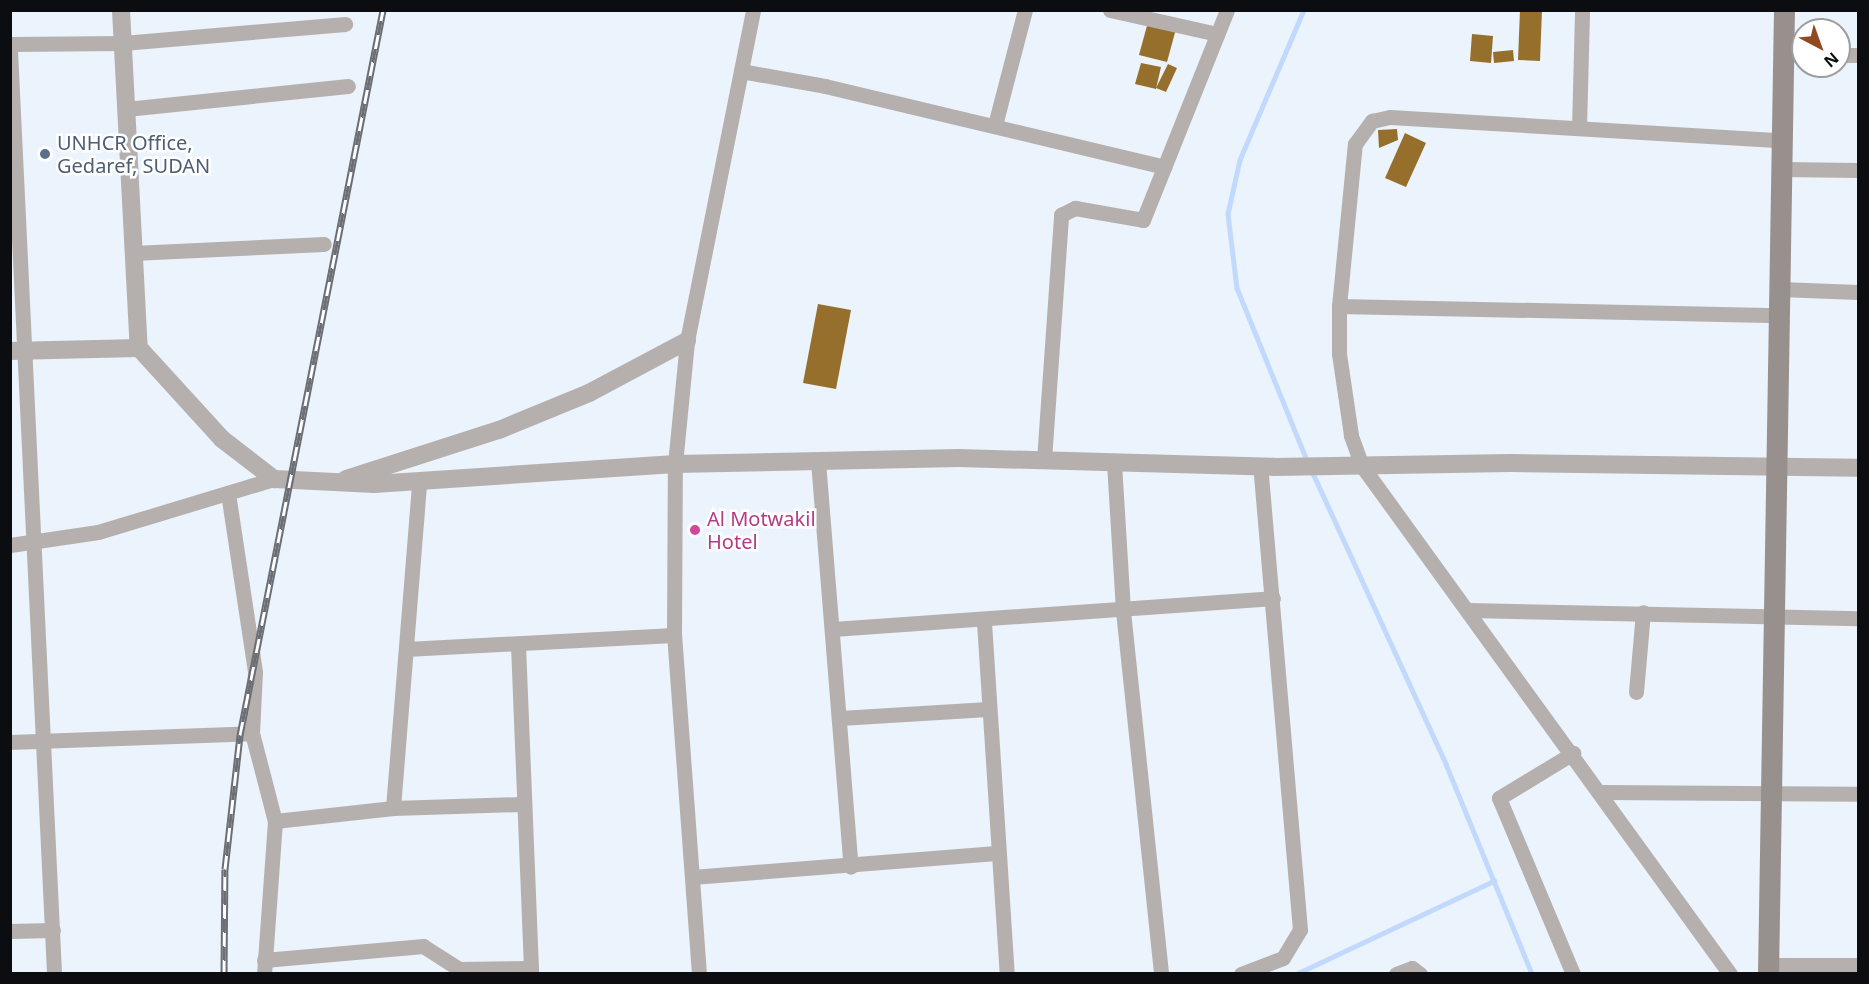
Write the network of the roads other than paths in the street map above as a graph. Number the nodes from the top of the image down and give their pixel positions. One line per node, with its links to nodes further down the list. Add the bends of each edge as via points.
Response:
1 (121, 10): 10 (street)
2 (753, 10): 15 (street)
3 (1025, 10): 18 (street)
4 (1110, 10): 9 (street)
5 (1227, 10): 9 (street)
6 (1582, 10): 19 (street)
7 (1784, 10): 12 (main road)
8 (345, 24): 10 (street)
9 (1217, 34): 21 (street)
10 (123, 43): 11 (street); 17 (street)
11 (10, 44)
12 (1791, 44)
13 (10, 50): 32 (street)
14 (1791, 68): 20 (main road)
15 (741, 71): 18 (street); 30 (street)
16 (348, 87): 17 (street)
17 (126, 109): 25 (street)
18 (995, 125): 21 (street)
19 (1579, 128): 20 (street); 28 (street, via 1390,117 1372,121 1356,144)
20 (1781, 140): 22 (main road)
21 (1164, 167): 33 (street, via 1141,222 1075,208 1061,215)
22 (1780, 169): 23 (street); 26 (main road)
23 (1858, 170)
24 (324, 244): 25 (street)
25 (133, 253): 31 (street)
26 (1779, 289): 27 (street); 29 (main road)
27 (1858, 292)
28 (1339, 306): 29 (street); 37 (street, via 1342,377 1351,435)
29 (1779, 315): 39 (main road)
30 (687, 341): 36 (street); 43 (street, via 590,393 499,430)
31 (139, 348): 32 (street); 41 (street, via 222,439)
32 (19, 351): 45 (street)
33 (1044, 460): 34 (street); 35 (street)
34 (819, 461): 36 (street); 54 (street)
35 (1114, 463): 38 (street); 49 (street)
36 (675, 464): 42 (street); 55 (street)
37 (1362, 466): 38 (street); 39 (street); 48 (street)
38 (1267, 467): 47 (street)
39 (1778, 467): 40 (street); 51 (main road)
40 (1858, 468)
41 (274, 479): 43 (street); 44 (street)
42 (419, 482): 43 (street); 57 (street)
43 (333, 483)
44 (228, 493): 45 (street, via 98,532); 61 (street, via 255,672)
45 (36, 543): 46 (street); 62 (street)
46 (10, 545)
47 (1273, 598): 49 (street); 84 (street, via 1300,930 1283,958)
48 (1468, 610): 50 (street); 64 (street)
49 (1123, 611): 53 (street); 83 (street)
50 (1643, 612): 51 (street); 58 (street)
51 (1772, 617): 52 (street); 66 (main road)
52 (1858, 618)
53 (984, 622): 54 (street); 59 (street)
54 (833, 629): 60 (street)
55 (674, 635): 56 (street); 73 (street)
56 (518, 645): 57 (street); 68 (street)
57 (406, 649): 69 (street)
58 (1636, 692)
59 (988, 709): 60 (street); 71 (street)
60 (840, 718): 72 (street)
61 (252, 733): 62 (street); 70 (street)
62 (46, 741): 63 (street); 74 (street)
63 (10, 742)
64 (1573, 753): 65 (street); 87 (street, via 1504,790 1499,798)
65 (1603, 792): 66 (street); 88 (street)
66 (1770, 794): 67 (street); 78 (main road)
67 (1858, 794)
68 (523, 804): 69 (street); 79 (street)
69 (393, 808): 70 (street)
70 (275, 821): 77 (street)
71 (996, 853): 72 (street); 82 (street)
72 (851, 867): 73 (street)
73 (692, 877): 81 (street)
74 (53, 930): 75 (street); 80 (street)
75 (10, 931)
76 (1858, 965): 78 (street)
77 (264, 967): 79 (street, via 423,946 459,969)
78 (1768, 969)
79 (531, 971)
80 (54, 974)
81 (699, 974)
82 (1007, 974)
83 (1161, 974)
84 (1241, 974)
85 (1396, 974): 86 (street, via 1412,968)
86 (1420, 974)
87 (1573, 974)
88 (1730, 974)

